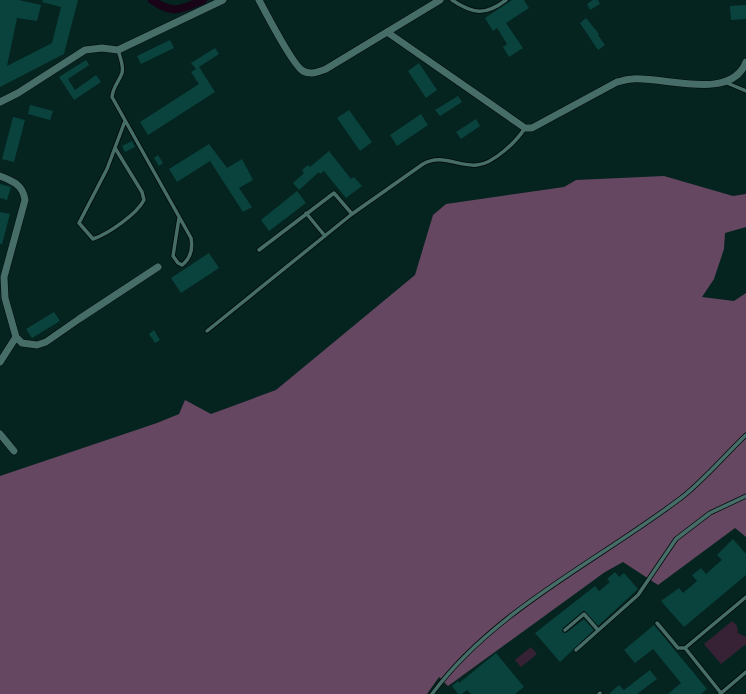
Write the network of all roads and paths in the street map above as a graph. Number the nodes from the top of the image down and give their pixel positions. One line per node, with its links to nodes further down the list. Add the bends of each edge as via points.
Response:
1 (223, 0): 7 (street)
2 (259, 0): 6 (street, via 293,59 301,70 309,73 326,69)
3 (440, 0): 6 (street)
4 (452, 0): 5 (lane, via 464,7 484,12)
5 (506, 0)
6 (387, 32): 13 (street)
7 (118, 50): 11 (street, via 84,50); 12 (lane, via 123,67 112,88 112,97)
8 (746, 62): 13 (street, via 734,78 713,84 632,78 617,82 532,128)
9 (727, 83): 10 (lane)
10 (746, 91)
11 (0, 102)
12 (125, 121): 14 (lane); 18 (lane)
13 (525, 128): 17 (lane, via 507,148 485,163 478,165 449,160 429,160)
14 (115, 148): 14 (lane, via 79,223 92,240 102,236 141,207 144,200 142,192)
15 (0, 176): 23 (street, via 22,188 25,200 4,277 5,298)
16 (306, 214): 17 (lane, via 334,192); 19 (lane); 20 (lane)
17 (352, 214): 19 (lane)
18 (179, 218): 18 (lane, via 192,244 188,260 182,265 173,256)
19 (324, 236): 22 (lane)
20 (259, 250)
21 (158, 267): 23 (street, via 46,342 29,345)
22 (207, 331)
23 (16, 337): 24 (street)
24 (0, 362)
25 (0, 434): 27 (street)
26 (746, 435): 36 (lane, via 682,498 486,636 444,677)
27 (14, 451)
28 (746, 496): 32 (lane, via 710,514 676,539 638,595)
29 (746, 597): 33 (lane)
30 (657, 623): 33 (lane, via 678,648)
31 (565, 630): 32 (lane, via 584,614)
32 (598, 630): 34 (lane)
33 (685, 648): 37 (lane)
34 (576, 650)
35 (746, 672): 37 (lane)
36 (432, 694)
37 (721, 694)

